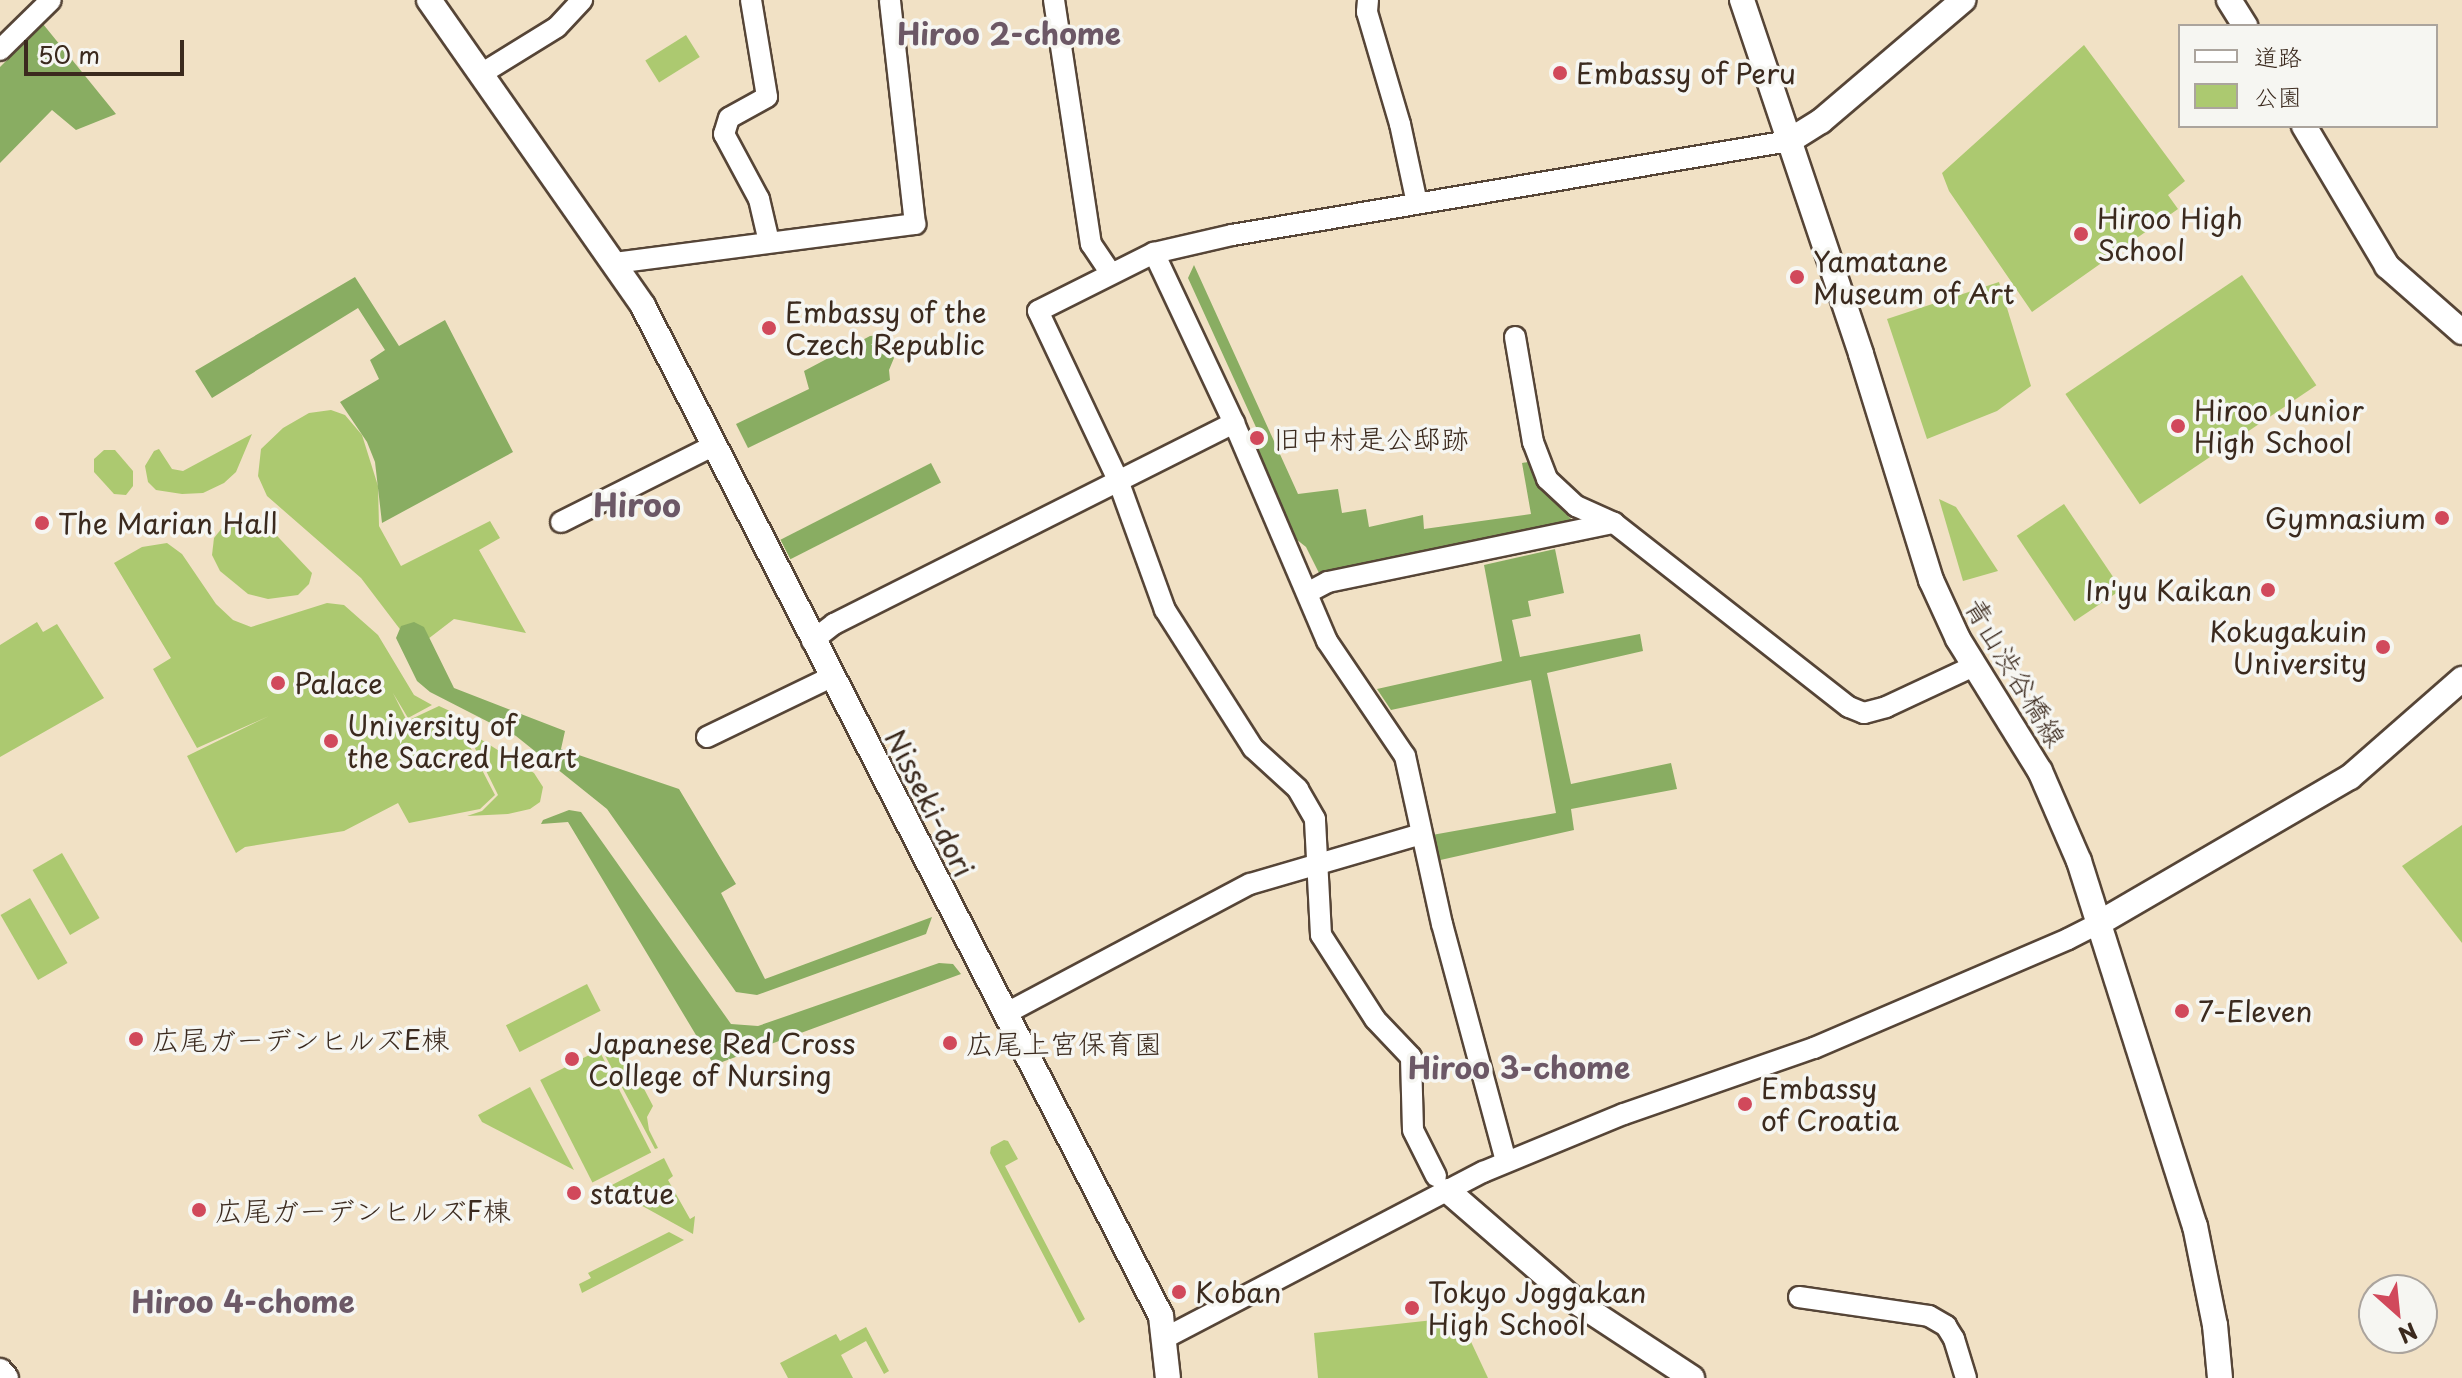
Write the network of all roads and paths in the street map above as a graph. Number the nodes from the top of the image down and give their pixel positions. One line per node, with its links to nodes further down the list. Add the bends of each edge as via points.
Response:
1 (51, 0): 12 (street)
2 (429, 0): 13 (street, Nisseki-dori)
3 (582, 0): 13 (street, via 557,27)
4 (751, 0): 17 (street, via 767,97 729,118 724,134 759,199)
5 (890, 0): 17 (street, via 915,224)
6 (1054, 0): 20 (street, via 1091,244)
7 (1368, 0): 16 (street)
8 (1742, 0): 15 (street, 青山渋谷橋線)
9 (1963, 0): 15 (street, via 1821,121)
10 (2229, 0): 11 (street)
11 (2244, 24)
12 (0, 50)
13 (481, 74): 19 (street, Nisseki-dori)
14 (2305, 128): 21 (street, via 2387,266)
15 (1789, 141): 16 (street, via 1451,203); 30 (street, 青山渋谷橋線, via 1931,580)
16 (1417, 203): 18 (street)
17 (769, 242): 19 (street)
18 (1154, 253): 20 (street); 23 (street)
19 (615, 263): 24 (street, Nisseki-dori, via 643,306)
20 (1110, 272): 25 (street, via 1038,311)
21 (2462, 332)
22 (1515, 337): 27 (street, via 1533,442 1547,479 1576,506)
23 (1234, 423): 25 (street); 28 (street)
24 (713, 446): 26 (street); 29 (street, Nisseki-dori)
25 (1118, 480): 29 (street, via 834,624); 35 (street, via 1165,610 1253,748 1298,789 1315,819)
26 (561, 522)
27 (1614, 523): 28 (street, via 1328,582); 30 (street, via 1864,713)
28 (1309, 592): 34 (street, via 1327,641 1405,756)
29 (812, 641): 31 (street, Nisseki-dori)
30 (1974, 666): 36 (street, 青山渋谷橋線, via 2051,793)
31 (831, 677): 33 (street); 37 (street, Nisseki-dori)
32 (2462, 679): 36 (street, via 2350,777)
33 (707, 737)
34 (1421, 834): 35 (street); 38 (street)
35 (1319, 863): 37 (street, via 1250,884); 39 (street, via 1321,935 1375,1019 1411,1057 1413,1130)
36 (2099, 923): 38 (street, via 1814,1048 1624,1114); 47 (street, 青山渋谷橋線, via 2195,1226)
37 (1005, 1014): 41 (street, Nisseki-dori, via 1157,1307)
38 (1506, 1162): 39 (street)
39 (1442, 1183): 41 (street); 45 (street, via 1575,1301)
40 (1799, 1297): 46 (street, via 1929,1316 1946,1326 1954,1339)
41 (1165, 1338): 44 (street, Nisseki-dori)
42 (0, 1371): 43 (street)
43 (6, 1378)
44 (1168, 1378)
45 (1692, 1378)
46 (1966, 1378)
47 (2220, 1378)

